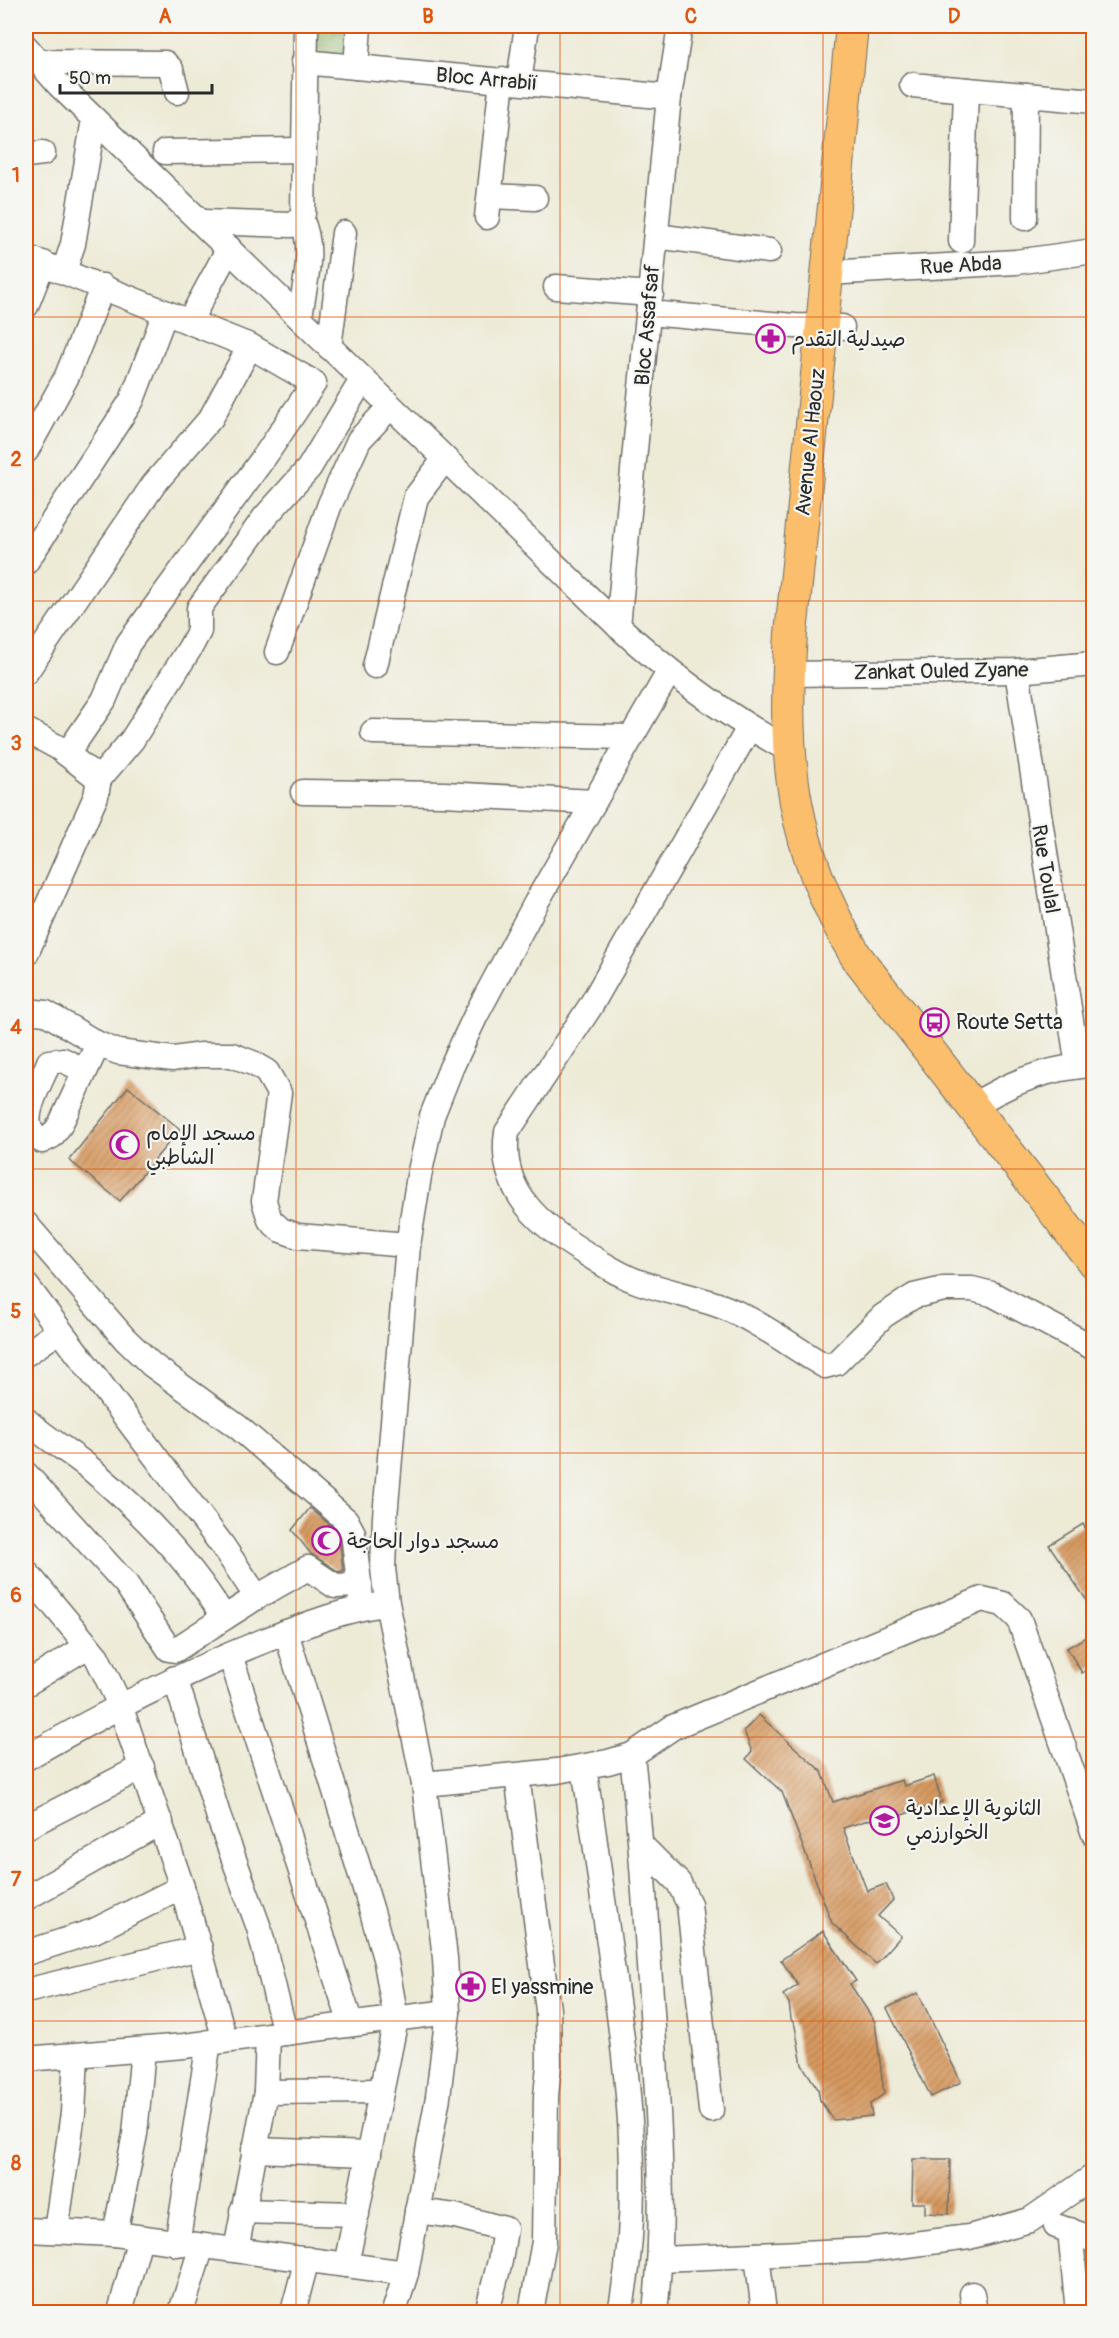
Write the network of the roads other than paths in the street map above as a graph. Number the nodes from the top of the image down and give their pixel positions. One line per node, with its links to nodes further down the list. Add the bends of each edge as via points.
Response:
1 (306, 26): 8 (street)
2 (359, 26): 9 (street)
3 (527, 26): 10 (street)
4 (680, 26): 15 (street, Bloc Assafsaf)
5 (852, 26): 31 (main road, Avenue Al Haouz)
6 (873, 26): 31 (main road, Avenue Al Haouz)
7 (32, 54): 13 (street, via 165,63 171,69); 17 (street)
8 (304, 62): 9 (street, Bloc Arrabiï); 18 (street)
9 (356, 67): 10 (street, Bloc Arrabiï)
10 (511, 81): 15 (street, Bloc Arrabiï); 20 (street, via 489,206)
11 (912, 86): 12 (street)
12 (966, 90): 14 (street); 26 (street)
13 (177, 92)
14 (1026, 95): 16 (street); 21 (street)
15 (669, 97): 25 (street, Bloc Assafsaf)
16 (1094, 101)
17 (94, 119): 23 (street); 30 (street, via 73,244)
18 (303, 150): 19 (street); 22 (street)
19 (165, 152)
20 (535, 198)
21 (1025, 218)
22 (301, 219): 23 (street, via 291,225); 37 (street, via 309,245)
23 (203, 222): 27 (street)
24 (344, 233): 41 (street)
25 (656, 236): 28 (street); 34 (street, Bloc Assafsaf)
26 (961, 241)
27 (229, 248): 37 (street); 38 (street)
28 (769, 251)
29 (1094, 251): 31 (street, Rue Abda, via 1016,262)
30 (44, 264): 32 (street); 35 (street)
31 (838, 272): 39 (main road, Avenue Al Haouz)
32 (103, 286): 36 (street); 44 (street, via 67,376)
33 (556, 286): 34 (street)
34 (650, 304): 39 (street); 47 (street, Bloc Assafsaf)
35 (26, 306)
36 (165, 313): 38 (street); 46 (street, via 132,400)
37 (300, 317): 41 (street)
38 (189, 322): 40 (street)
39 (832, 327): 54 (main road, Avenue Al Haouz)
40 (250, 346): 52 (street, via 211,418 154,484); 60 (street, via 314,382 128,644 104,700)
41 (329, 347): 42 (street)
42 (362, 380): 43 (street); 61 (street, via 309,468 264,517 199,608 200,626 190,648 132,740)
43 (390, 407): 45 (street); 48 (street, via 359,440 330,504)
44 (26, 451)
45 (444, 460): 47 (street); 50 (street, via 416,497)
46 (26, 562)
47 (618, 626): 53 (street)
48 (277, 652)
49 (1094, 664): 51 (street, Zankat Ouled Zyane)
50 (375, 666)
51 (1017, 671): 54 (street, Zankat Ouled Zyane); 68 (street, Rue Toulal)
52 (26, 672)
53 (669, 672): 55 (street); 58 (street)
54 (798, 674): 59 (main road, Avenue Al Haouz); 62 (main road, Avenue Al Haouz, via 805,722)
55 (749, 728): 59 (street); 77 (street, via 590,1007 507,1132 504,1152 522,1200 558,1237 614,1271 719,1306 768,1330 825,1366 836,1363 883,1316 914,1296 944,1289 992,1294)
56 (26, 730): 60 (street)
57 (373, 732): 58 (street)
58 (632, 737): 64 (street)
59 (787, 749): 62 (main road, Avenue Al Haouz)
60 (67, 754): 61 (street)
61 (99, 779): 65 (street, via 96,796)
62 (800, 785): 70 (main road, via 814,872 840,929 873,982)
63 (303, 792): 64 (street)
64 (594, 802): 73 (street, via 501,966 450,1068 432,1116)
65 (28, 941)
66 (26, 1011): 67 (street, via 46,1013)
67 (98, 1044): 69 (street); 73 (street, via 118,1052 173,1059 232,1055 267,1072 279,1093 264,1201 270,1220 280,1230 298,1236)
68 (1086, 1066): 70 (street, via 1035,1076)
69 (85, 1071)
70 (979, 1102): 72 (main road); 74 (main road)
71 (26, 1224): 82 (street, via 152,1365 238,1427 346,1520 353,1533)
72 (1094, 1233)
73 (408, 1245): 84 (street, via 385,1517 383,1568)
74 (1094, 1263)
75 (26, 1285): 76 (street)
76 (59, 1331): 78 (street); 83 (street)
77 (1094, 1348)
78 (26, 1354)
79 (26, 1420): 85 (street, via 92,1470 178,1551)
80 (26, 1474): 85 (street, via 126,1584 169,1649 174,1650)
81 (26, 1572): 87 (street)
82 (361, 1596): 83 (street, via 335,1586 308,1568); 84 (street); 86 (street)
83 (257, 1597): 85 (street)
84 (387, 1603): 97 (street)
85 (224, 1618)
86 (286, 1632): 88 (street); 108 (street, via 371,1908)
87 (88, 1646): 89 (street); 91 (street, via 104,1668)
88 (230, 1654): 90 (street); 109 (street)
89 (29, 1677)
90 (175, 1678): 91 (street); 110 (street, via 259,1928)
91 (120, 1704): 93 (street); 94 (street)
92 (632, 1755): 95 (street); 100 (street, via 683,1722 982,1599 993,1600 1012,1610 1018,1619); 101 (street)
93 (26, 1758)
94 (142, 1767): 98 (street); 99 (street)
95 (584, 1767): 96 (street); 145 (street, via 628,2075 632,2188)
96 (517, 1776): 97 (street); 144 (street, via 548,2020 544,2242)
97 (424, 1784): 107 (street, via 446,1958)
98 (161, 1822): 102 (street); 103 (street)
99 (26, 1827)
100 (1094, 1834)
101 (641, 1845): 117 (street, via 679,1883 689,1904); 136 (street, via 661,2152)
102 (182, 1887): 104 (street); 105 (street, via 94,1931)
103 (26, 1898)
104 (200, 1948): 106 (street); 111 (street)
105 (26, 1953)
106 (26, 1991)
107 (448, 2012): 108 (street); 122 (street, via 438,2097)
108 (396, 2019): 109 (street); 115 (street)
109 (351, 2024): 110 (street)
110 (276, 2034): 111 (street); 116 (street)
111 (217, 2041): 112 (street); 131 (street)
112 (143, 2050): 113 (street); 128 (street, via 135,2134)
113 (76, 2056): 114 (street); 127 (street, via 74,2114)
114 (26, 2059)
115 (381, 2091): 116 (street); 119 (street)
116 (266, 2092): 118 (street)
117 (711, 2110)
118 (254, 2150): 119 (street); 121 (street)
119 (369, 2154): 123 (street)
120 (1094, 2176): 124 (street)
121 (242, 2211): 123 (street); 133 (street)
122 (417, 2211): 138 (street); 143 (street, via 505,2229)
123 (357, 2214): 137 (street)
124 (1030, 2220): 126 (street); 134 (street, via 969,2237 923,2244)
125 (26, 2230): 127 (street)
126 (1070, 2230): 130 (street); 148 (street)
127 (56, 2231): 128 (street)
128 (115, 2234): 129 (street)
129 (140, 2238): 131 (street); 139 (street)
130 (1094, 2242)
131 (177, 2244): 132 (street)
132 (201, 2246): 133 (street); 140 (street)
133 (236, 2250): 135 (street)
134 (757, 2255): 136 (street); 147 (street)
135 (307, 2259): 137 (street); 141 (street)
136 (661, 2259): 146 (street)
137 (346, 2265): 138 (street)
138 (406, 2273): 142 (street)
139 (120, 2313)
140 (181, 2313)
141 (293, 2313)
142 (394, 2313)
143 (487, 2313)
144 (531, 2313)
145 (620, 2313)
146 (655, 2313)
147 (764, 2313)
148 (1078, 2313)

